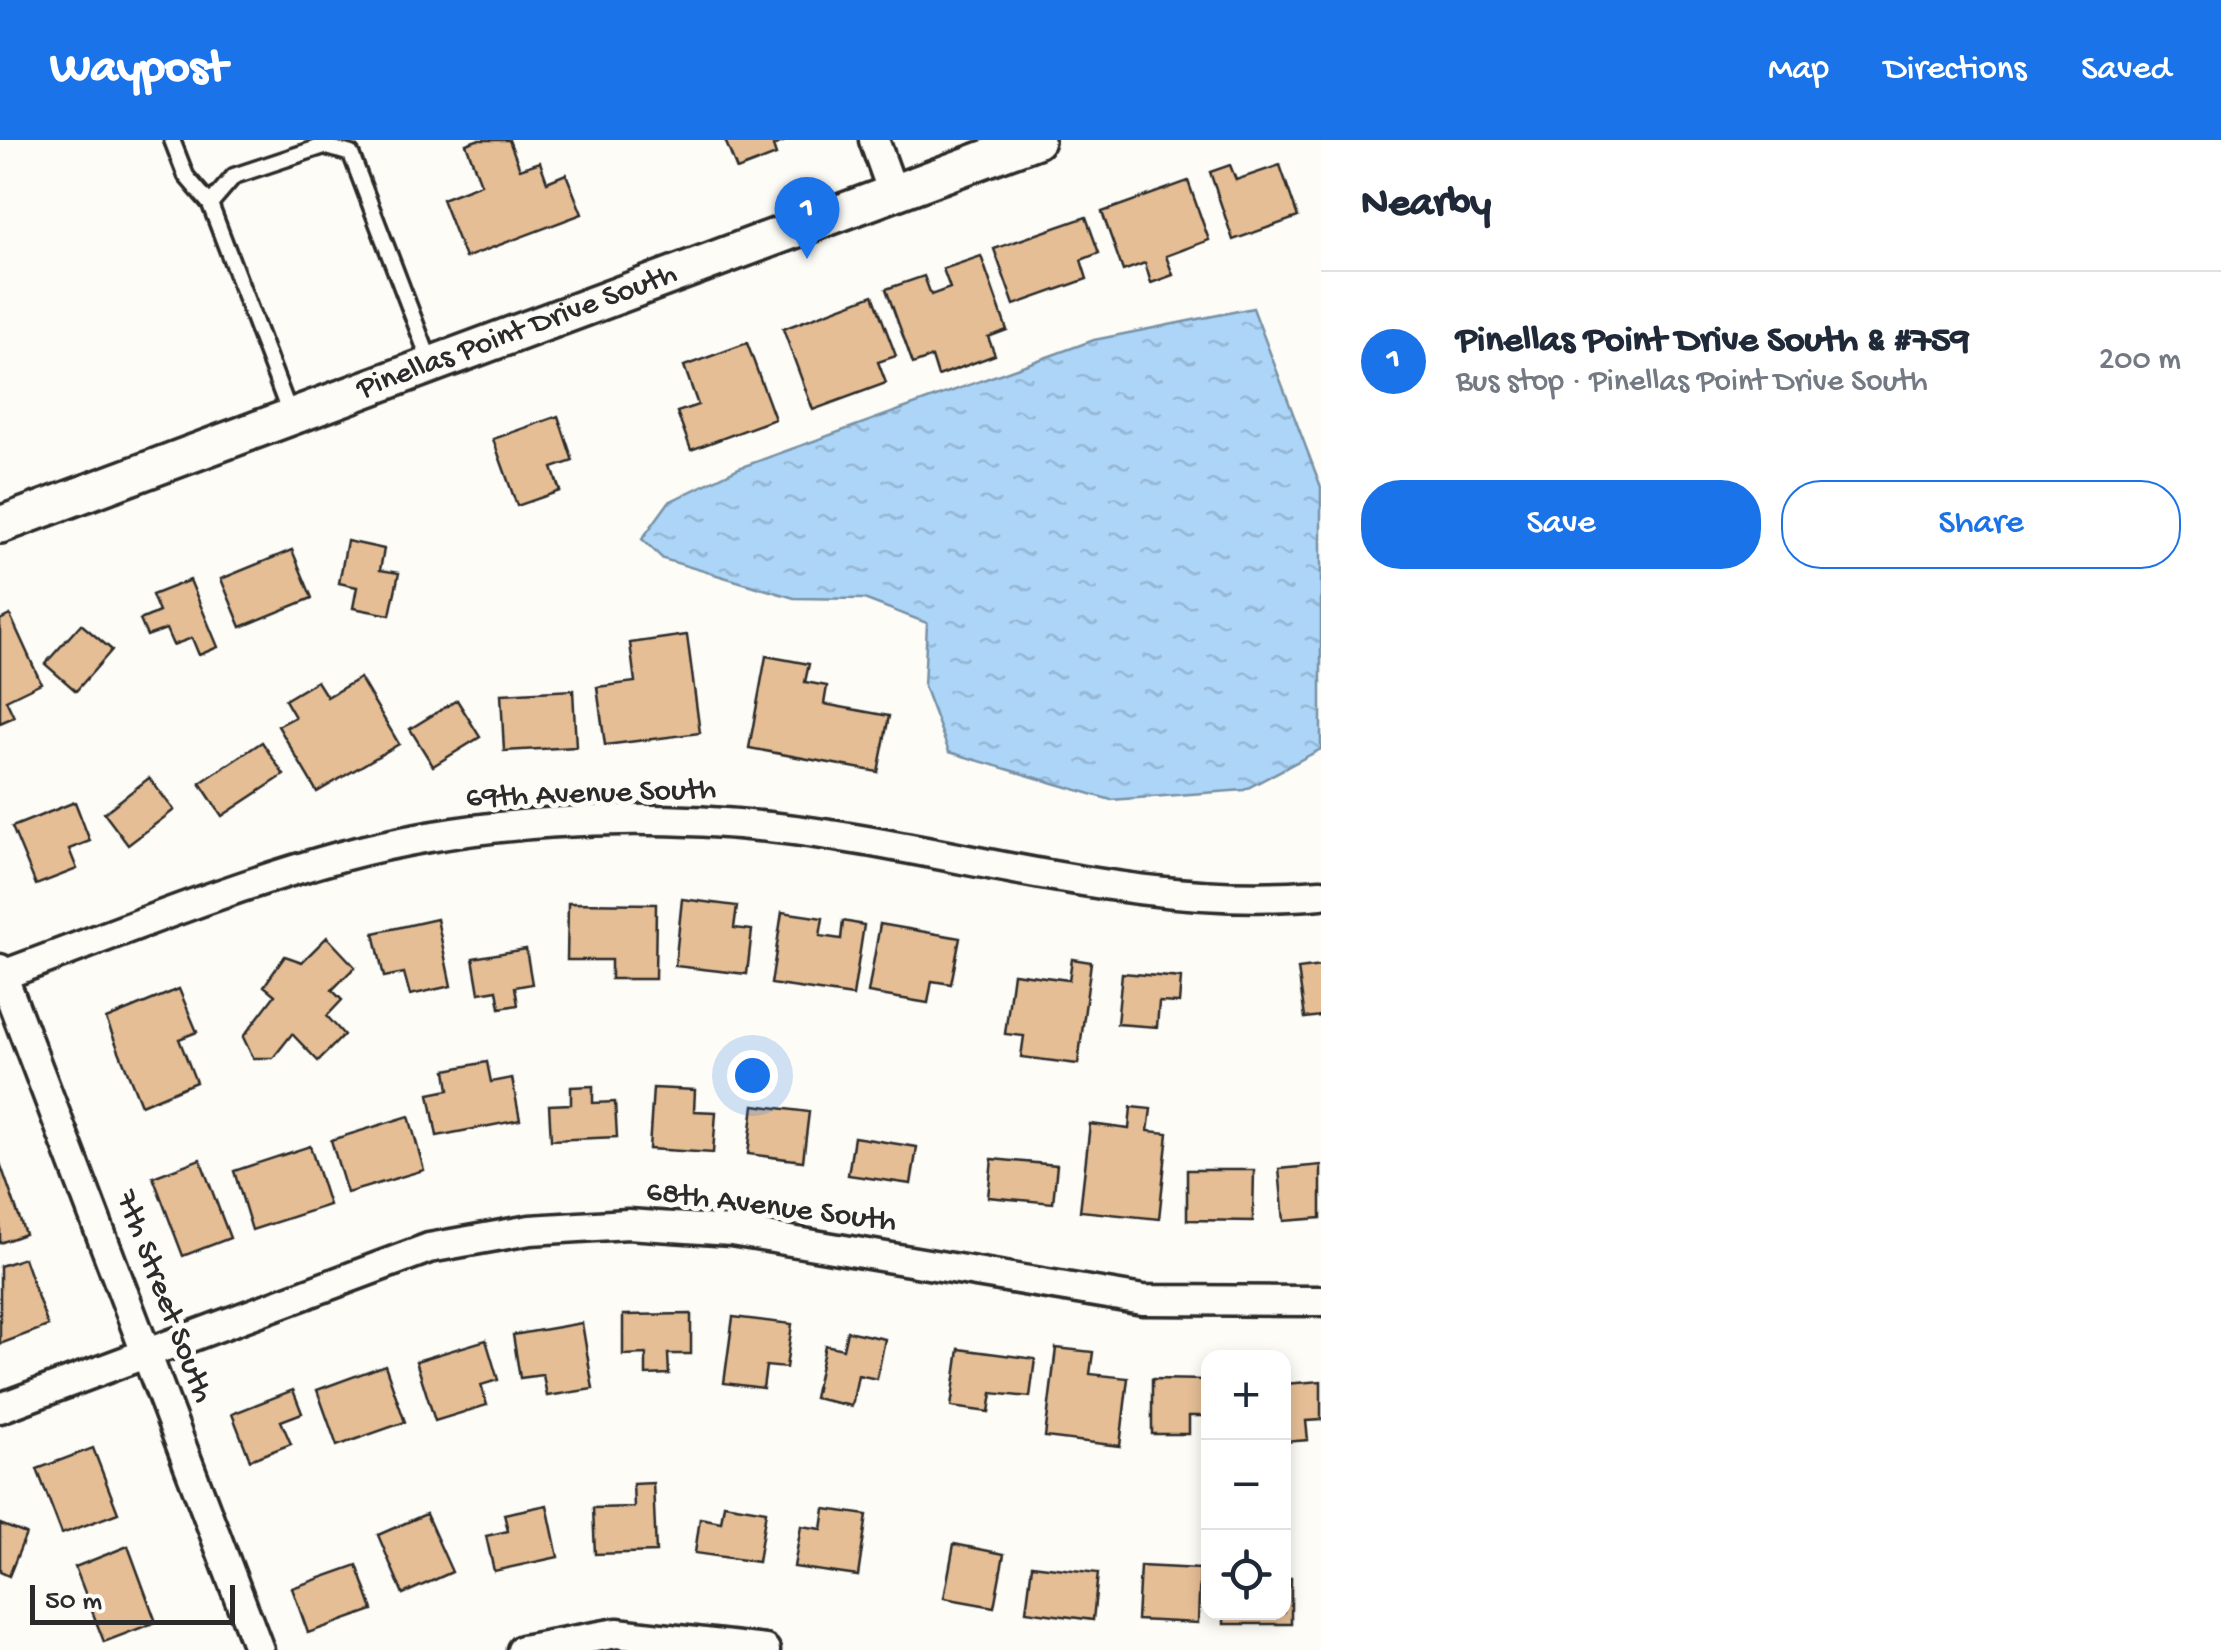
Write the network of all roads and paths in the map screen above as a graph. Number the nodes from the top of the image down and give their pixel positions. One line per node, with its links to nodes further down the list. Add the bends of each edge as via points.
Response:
1 (172, 140): 5 (lane, via 186,176)
2 (874, 140): 4 (street)
3 (1020, 143): 4 (street, Pinellas Point Drive South)
4 (893, 193): 6 (street, Pinellas Point Drive South)
5 (210, 204): 6 (lane, via 234,176 324,146 350,154); 7 (lane)
6 (431, 365): 7 (street, Pinellas Point Drive South)
7 (291, 417): 8 (street, Pinellas Point Drive South)
8 (0, 525)
9 (1321, 894): 10 (street, 69th Avenue South, via 1152,893 770,827 666,820 563,824 457,833 344,856)
10 (1, 974): 12 (street, 7th Street South)
11 (1321, 1301): 12 (street, 68th Avenue South, via 1143,1300 731,1232 628,1224 530,1230 429,1248)
12 (148, 1353): 13 (street, 68th Avenue South); 14 (street, 7th Street South)
13 (0, 1408)
14 (259, 1650)
15 (522, 1650): 16 (street, via 617,1632)
16 (765, 1650)

